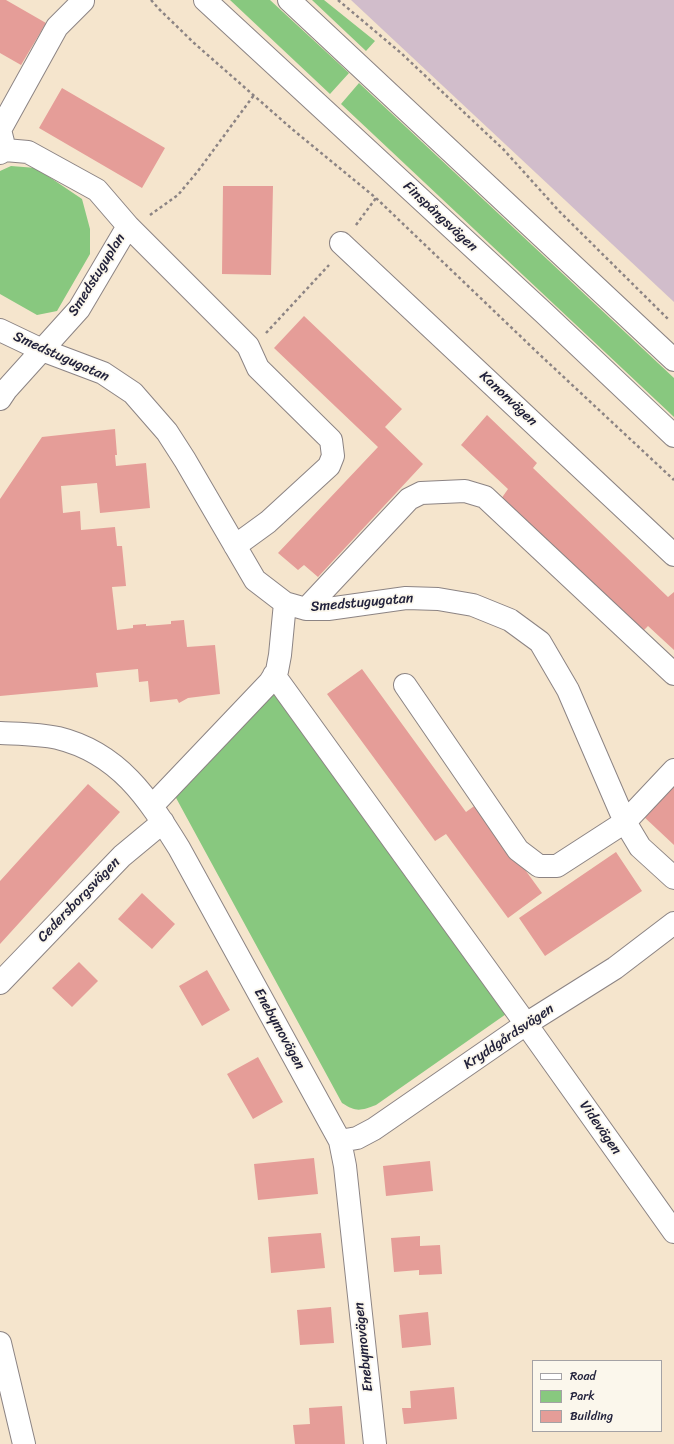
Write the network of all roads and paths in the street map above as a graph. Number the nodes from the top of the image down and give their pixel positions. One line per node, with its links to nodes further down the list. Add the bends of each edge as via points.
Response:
1 (151, 0): 6 (path, via 194,43)
2 (205, 0): 17 (street, Finspångsvägen, via 544,312)
3 (289, 0): 15 (street)
4 (338, 0): 11 (path, via 401,53 504,150 560,211)
5 (83, 1): 7 (street, via 57,27 0,130)
6 (254, 95): 8 (path, via 292,130); 9 (path, via 178,195 156,212)
7 (2, 152): 9 (street, Smedstuguplan, via 28,152 97,190)
8 (376, 198): 10 (path); 18 (path)
9 (128, 226): 13 (street, Smedstuguplan, via 79,309); 14 (street)
10 (341, 243): 14 (path, via 339,254); 20 (street, Kanonvägen)
11 (668, 320)
12 (0, 330): 13 (street, Smedstugugatan)
13 (42, 350): 16 (street, Smedstuguplan); 19 (street, Smedstugugatan, via 103,373 133,393 167,432)
14 (250, 350): 19 (street, via 258,368 331,440 334,456 329,466 268,522)
15 (674, 360)
16 (0, 399)
17 (674, 436)
18 (674, 480)
19 (235, 546): 21 (street, Smedstugugatan, via 255,580)
20 (674, 555)
21 (285, 603): 22 (street, Smedstugugatan); 24 (street, via 280,655)
22 (306, 609): 23 (street, via 409,499 421,493 465,491 485,497); 29 (street, Smedstugugatan, via 328,609 406,598 438,599 473,605 510,620 540,642 568,690)
23 (674, 674)
24 (274, 675): 28 (street, Cedersborgsvägen); 33 (street, Videvägen)
25 (405, 685): 29 (street, via 518,850 539,866 557,866)
26 (0, 733): 28 (street, Enebymovägen, via 58,738 91,749 137,786)
27 (674, 770): 29 (street)
28 (157, 814): 32 (street, Cedersborgsvägen, via 122,856); 34 (street, Enebymovägen, via 179,848)
29 (625, 822): 30 (street, Smedstugugatan, via 640,848)
30 (674, 878)
31 (674, 923): 33 (street, Kryddgårdsvägen, via 614,968)
32 (1, 982)
33 (526, 1024): 34 (street, Kryddgårdsvägen, via 374,1129 357,1138); 35 (street, Videvägen)
34 (340, 1141): 38 (street, Enebymovägen, via 345,1166)
35 (674, 1232)
36 (0, 1343): 37 (street)
37 (24, 1444)
38 (375, 1444)

